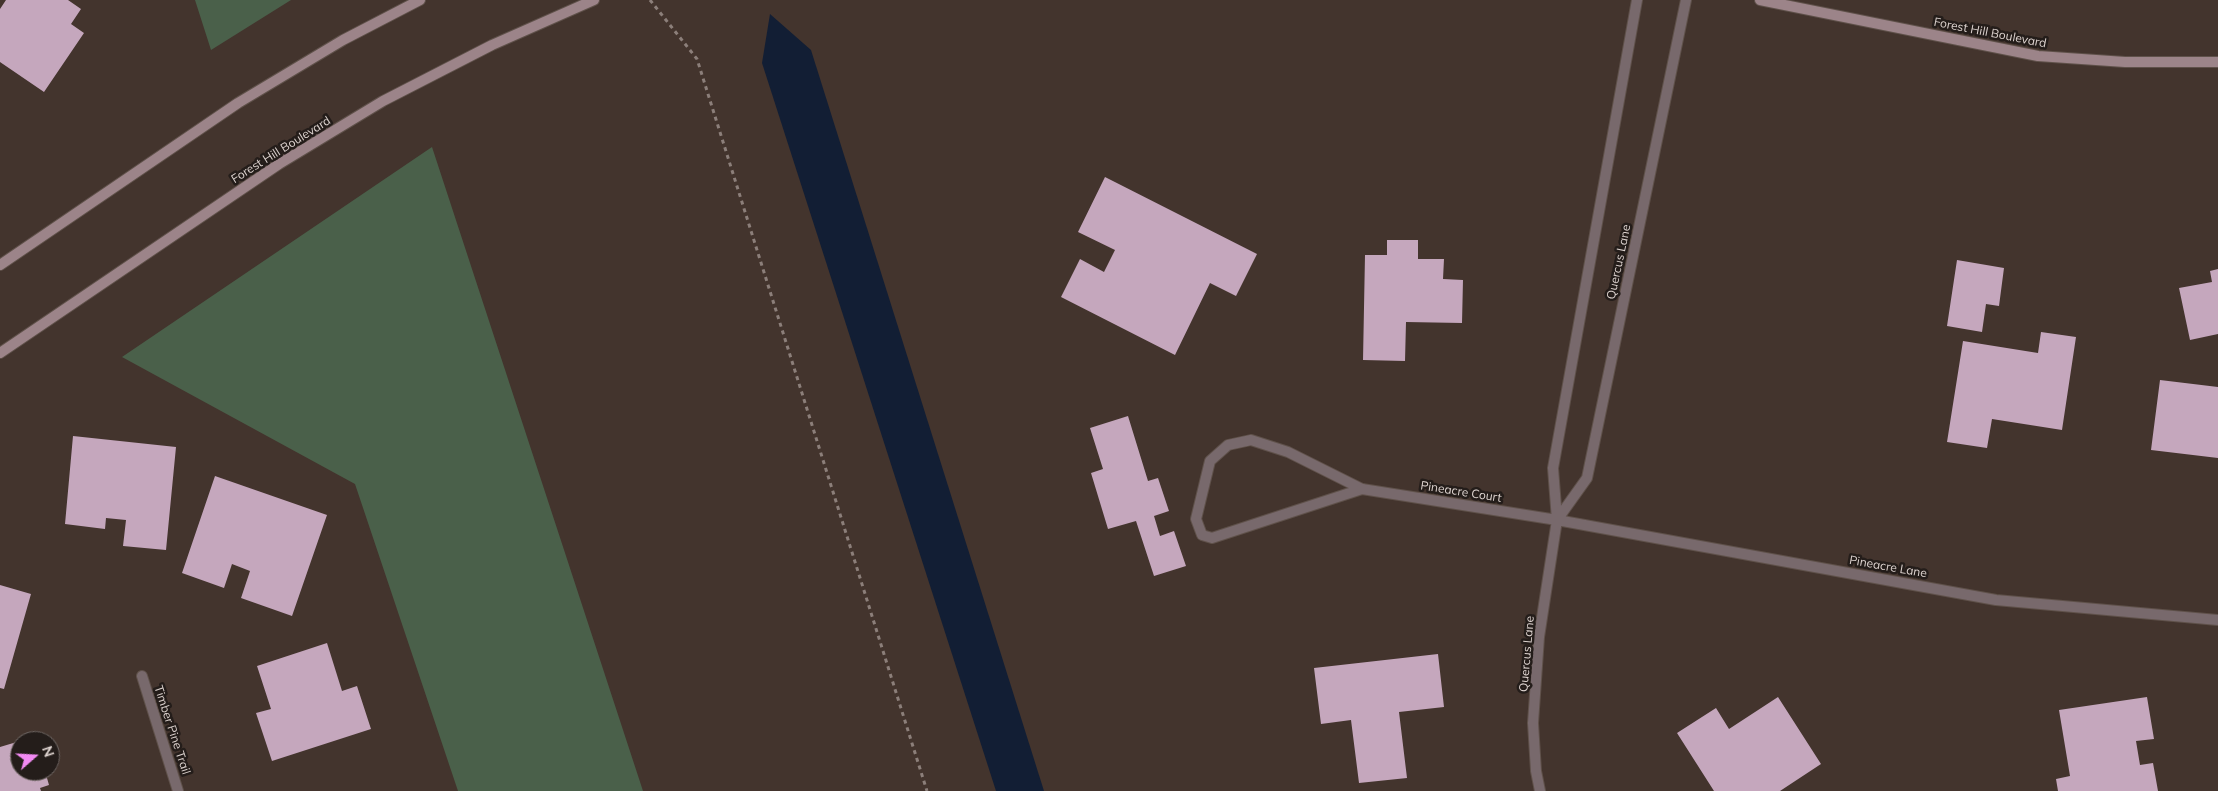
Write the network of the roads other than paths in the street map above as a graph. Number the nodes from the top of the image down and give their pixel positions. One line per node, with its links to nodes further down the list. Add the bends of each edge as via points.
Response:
1 (420, 0): 7 (main road, via 343,40 238,103)
2 (594, 0): 8 (main road, Forest Hill Boulevard, via 492,45 376,106 279,164)
3 (1637, 0): 10 (street, Quercus Lane, via 1553,468)
4 (1686, 0): 10 (street, Quercus Lane, via 1587,478)
5 (1760, 0): 6 (main road, Forest Hill Boulevard, via 2038,56 2125,62)
6 (2218, 62)
7 (0, 265)
8 (0, 353)
9 (1362, 489): 9 (street, via 1288,452 1252,440 1228,445 1210,461 1196,519 1202,535 1212,538); 10 (street, Pineacre Court)
10 (1557, 520): 11 (street, Pineacre Lane, via 1996,600); 14 (street, Quercus Lane, via 1540,637 1533,723)
11 (2218, 620)
12 (142, 676): 13 (street, Timber Pine Trail)
13 (178, 791)
14 (1540, 791)

